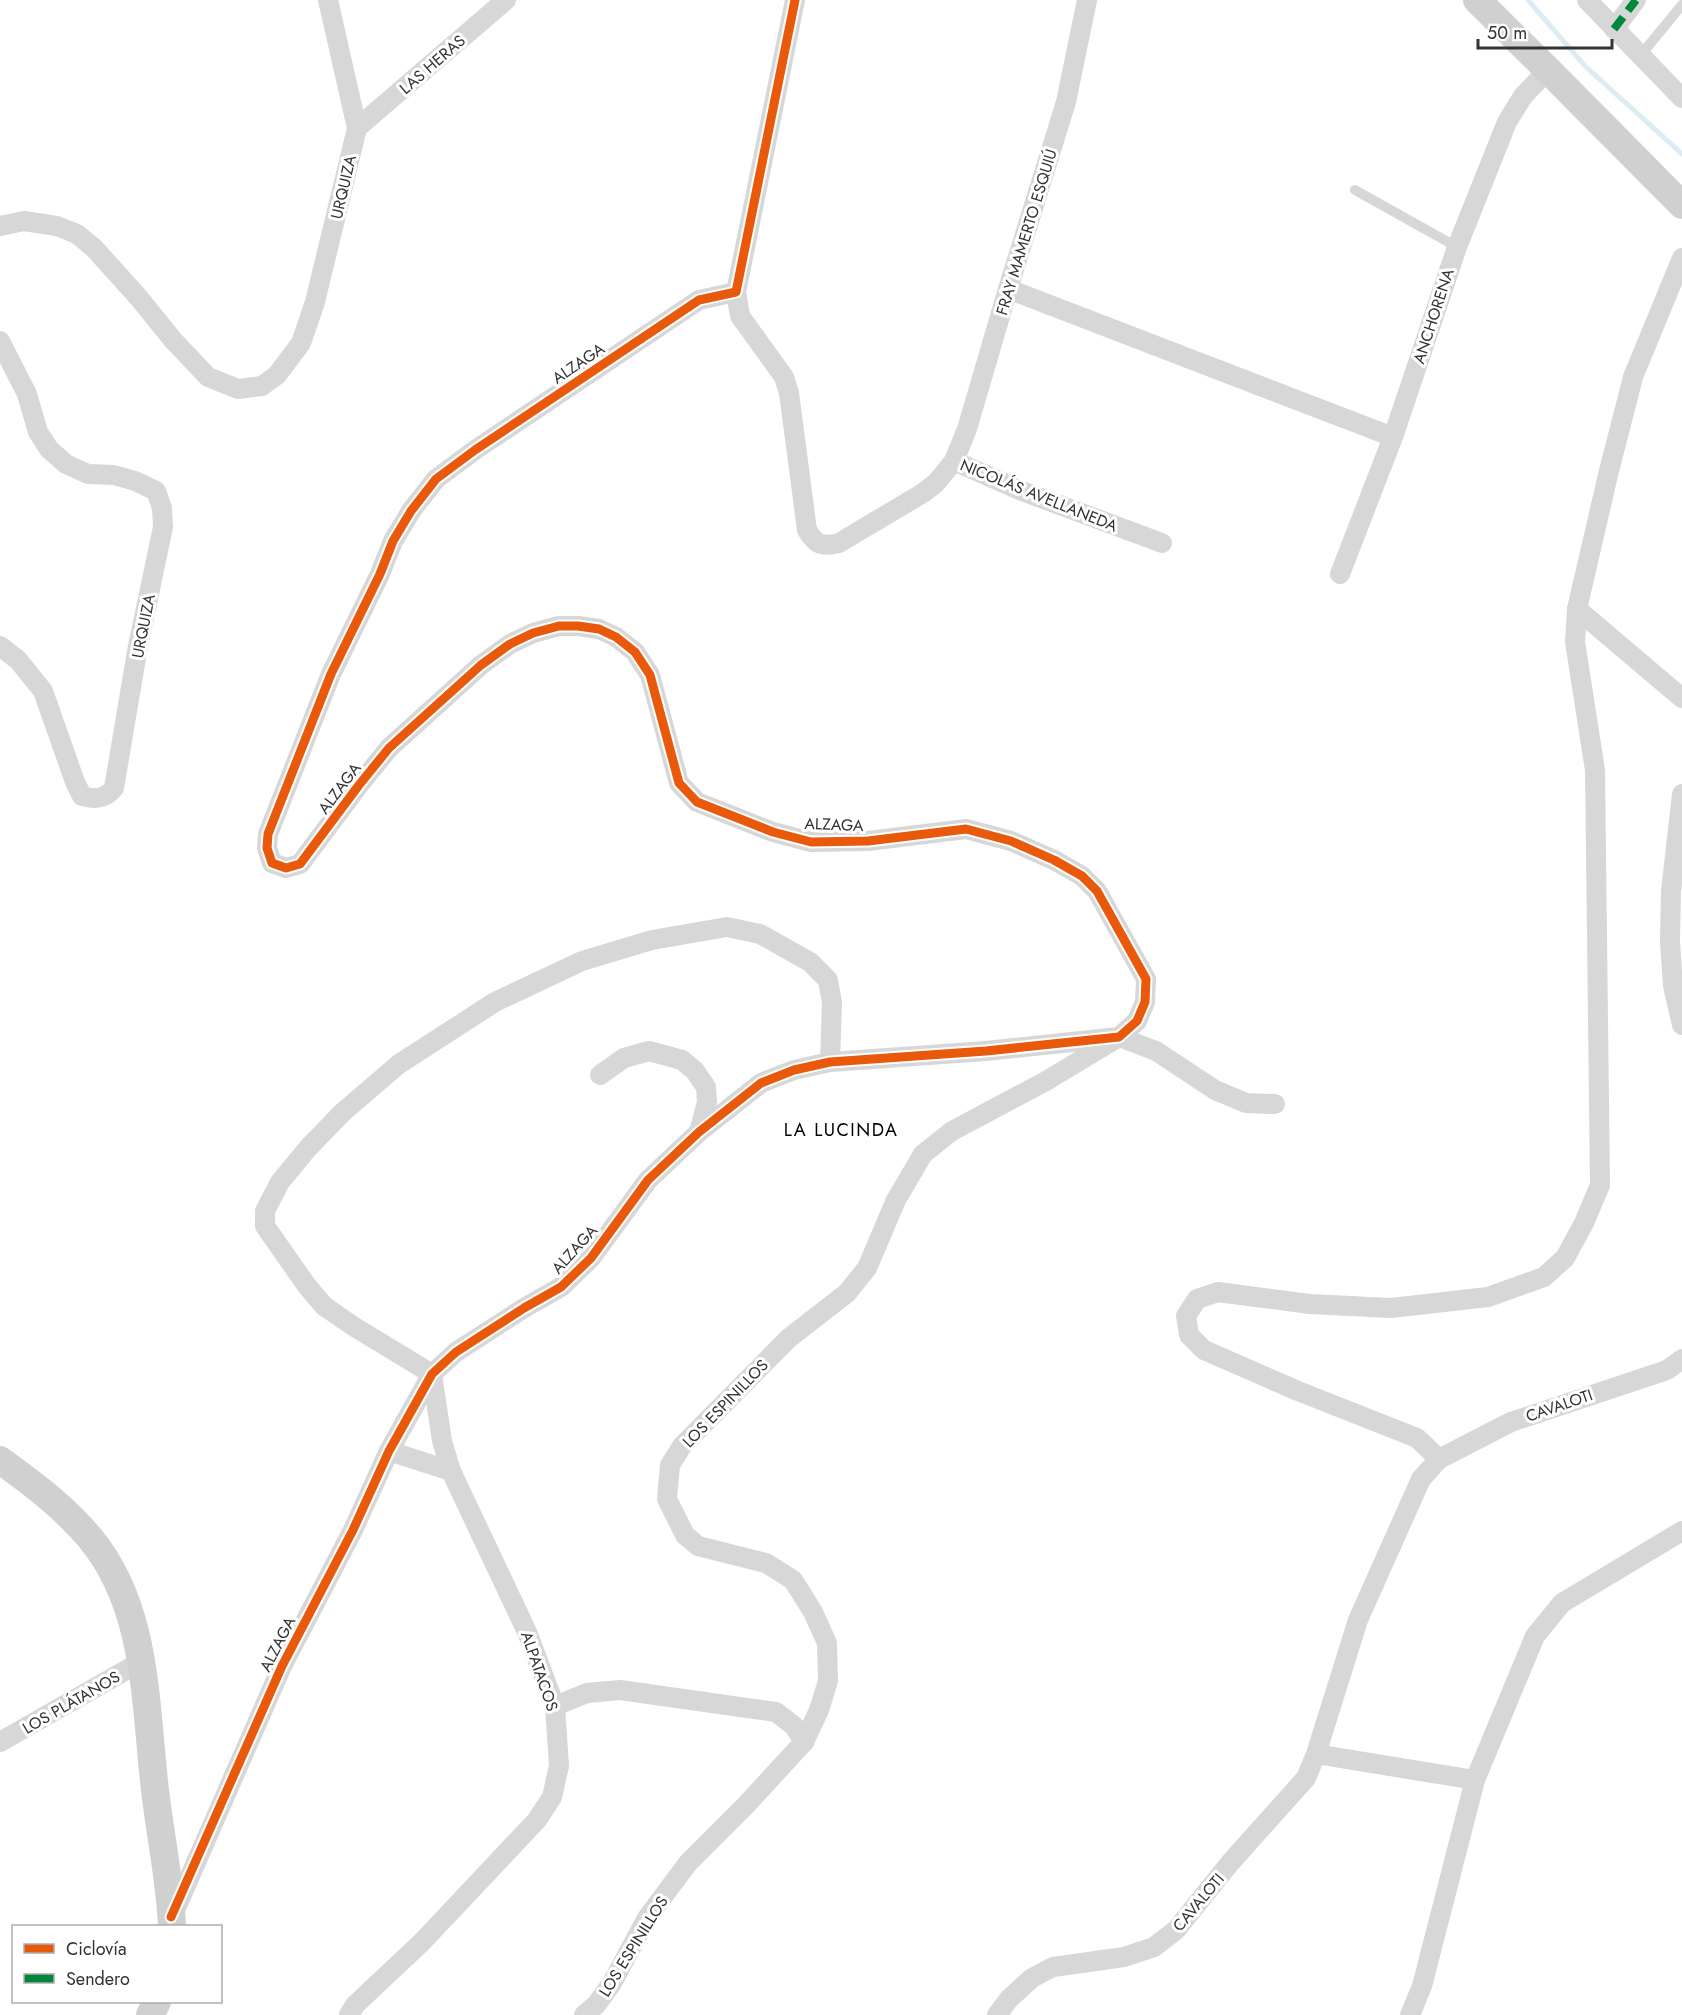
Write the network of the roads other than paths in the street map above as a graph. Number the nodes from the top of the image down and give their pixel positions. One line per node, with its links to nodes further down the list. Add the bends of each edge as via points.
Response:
1 (328, 0): 13 (street, URQUIZA)
2 (506, 0): 13 (street, LAS HERAS)
3 (795, 0): 20 (street)
4 (1087, 0): 19 (street, FRAY MAMERTO ESQUIÚ, via 1066,102)
5 (1476, 0): 11 (main road)
6 (1587, 0): 9 (street)
7 (1636, 0): 9 (street)
8 (1682, 5): 10 (lane)
9 (1614, 29): 10 (street)
10 (1640, 56): 12 (street)
11 (1548, 70): 15 (main road); 17 (street, ANCHORENA, via 1522,96 1507,122)
12 (1682, 98)
13 (357, 128): 16 (street, URQUIZA, via 302,343 278,375 262,386 238,389 208,377 140,298 77,234 57,226 24,221)
14 (1355, 190): 17 (lane)
15 (1682, 206)
16 (0, 226)
17 (1456, 247): 22 (street, ANCHORENA)
18 (1682, 258): 26 (street, via 1633,378)
19 (1008, 289): 22 (street); 23 (street, FRAY MAMERTO ESQUIÚ)
20 (736, 292): 23 (street, NICOLÁS AVELLANEDA, via 740,316 783,377 789,393 807,530 813,540 826,546 839,543 923,493); 31 (street, ALZAGA, via 699,300 436,479 393,541 331,674 268,834 272,863 286,868 300,864 389,748 510,644 560,626 598,629 635,652 650,675 679,783 697,802 773,832 811,842 868,841 966,829 1011,841 1082,876 1097,891 1146,980 1145,1002 1137,1022)
21 (0, 341): 27 (street, URQUIZA, via 49,449 66,464 88,474 125,478 156,491 162,508 163,527 114,788 108,795 94,799 82,796 43,691 18,660)
22 (1393, 437): 25 (street, ANCHORENA)
23 (954, 461): 24 (street, NICOLÁS AVELLANEDA, via 1022,492)
24 (1162, 543)
25 (1340, 574)
26 (1577, 609): 28 (street); 39 (street, via 1575,642 1595,770 1600,1185 1565,1258 1544,1277 1488,1296 1391,1308 1310,1304 1218,1292 1197,1299 1186,1316 1188,1335 1204,1350 1417,1438)
27 (0, 646)
28 (1682, 698)
29 (1682, 794): 30 (street, via 1671,891 1670,942 1673,986)
30 (1682, 1025)
31 (1119, 1037): 32 (street, ALZAGA); 34 (street, via 1156,1051 1215,1090 1246,1103); 46 (street, LOS ESPINILLOS, via 952,1131 923,1154 896,1200 867,1268 847,1293 789,1338 682,1446 670,1465 667,1499 685,1535 698,1546 766,1563 793,1580 813,1612 827,1643 828,1681)
32 (830, 1062): 35 (street, ALZAGA, via 761,1083); 37 (street, via 828,980 810,962 760,934 727,927 652,940 582,962 495,1002 399,1064 308,1148 280,1182 265,1211 265,1226 324,1306)
33 (600, 1075): 35 (street, via 624,1058 649,1051 682,1060 706,1087)
34 (1275, 1104)
35 (699, 1132): 37 (street, ALZAGA, via 648,1180 591,1258 561,1287 456,1352)
36 (1682, 1359): 39 (street, CAVALOTI, via 1667,1370 1511,1422)
37 (432, 1374): 38 (street, ALZAGA); 41 (street, ALPATACOS, via 442,1441)
38 (389, 1451): 41 (street); 49 (street, ALZAGA, via 353,1530 282,1665)
39 (1439, 1459): 47 (street, CAVALOTI, via 1421,1479 1358,1620)
40 (0, 1460): 43 (main road, via 62,1508 90,1538 125,1598)
41 (451, 1471): 44 (street, ALPATACOS, via 527,1632)
42 (1682, 1531): 48 (street, via 1562,1603 1546,1620 1535,1636)
43 (141, 1661): 45 (street, LOS PLÁTANOS); 49 (main road)
44 (555, 1706): 46 (street, via 586,1693 620,1690 776,1712 794,1726); 50 (street, ALPATACOS, via 559,1766 552,1797 537,1821)
45 (0, 1742)
46 (804, 1742): 51 (street, LOS ESPINILLOS, via 688,1863 647,1918 607,1990)
47 (1316, 1754): 48 (street); 52 (street, CAVALOTI, via 1306,1778 1176,1930 1154,1947 1124,1957 1053,1967 1032,1978)
48 (1475, 1780): 53 (street, via 1422,1986)
49 (172, 1922)
50 (349, 2015)
51 (584, 2015)
52 (997, 2015)
53 (1410, 2015)

